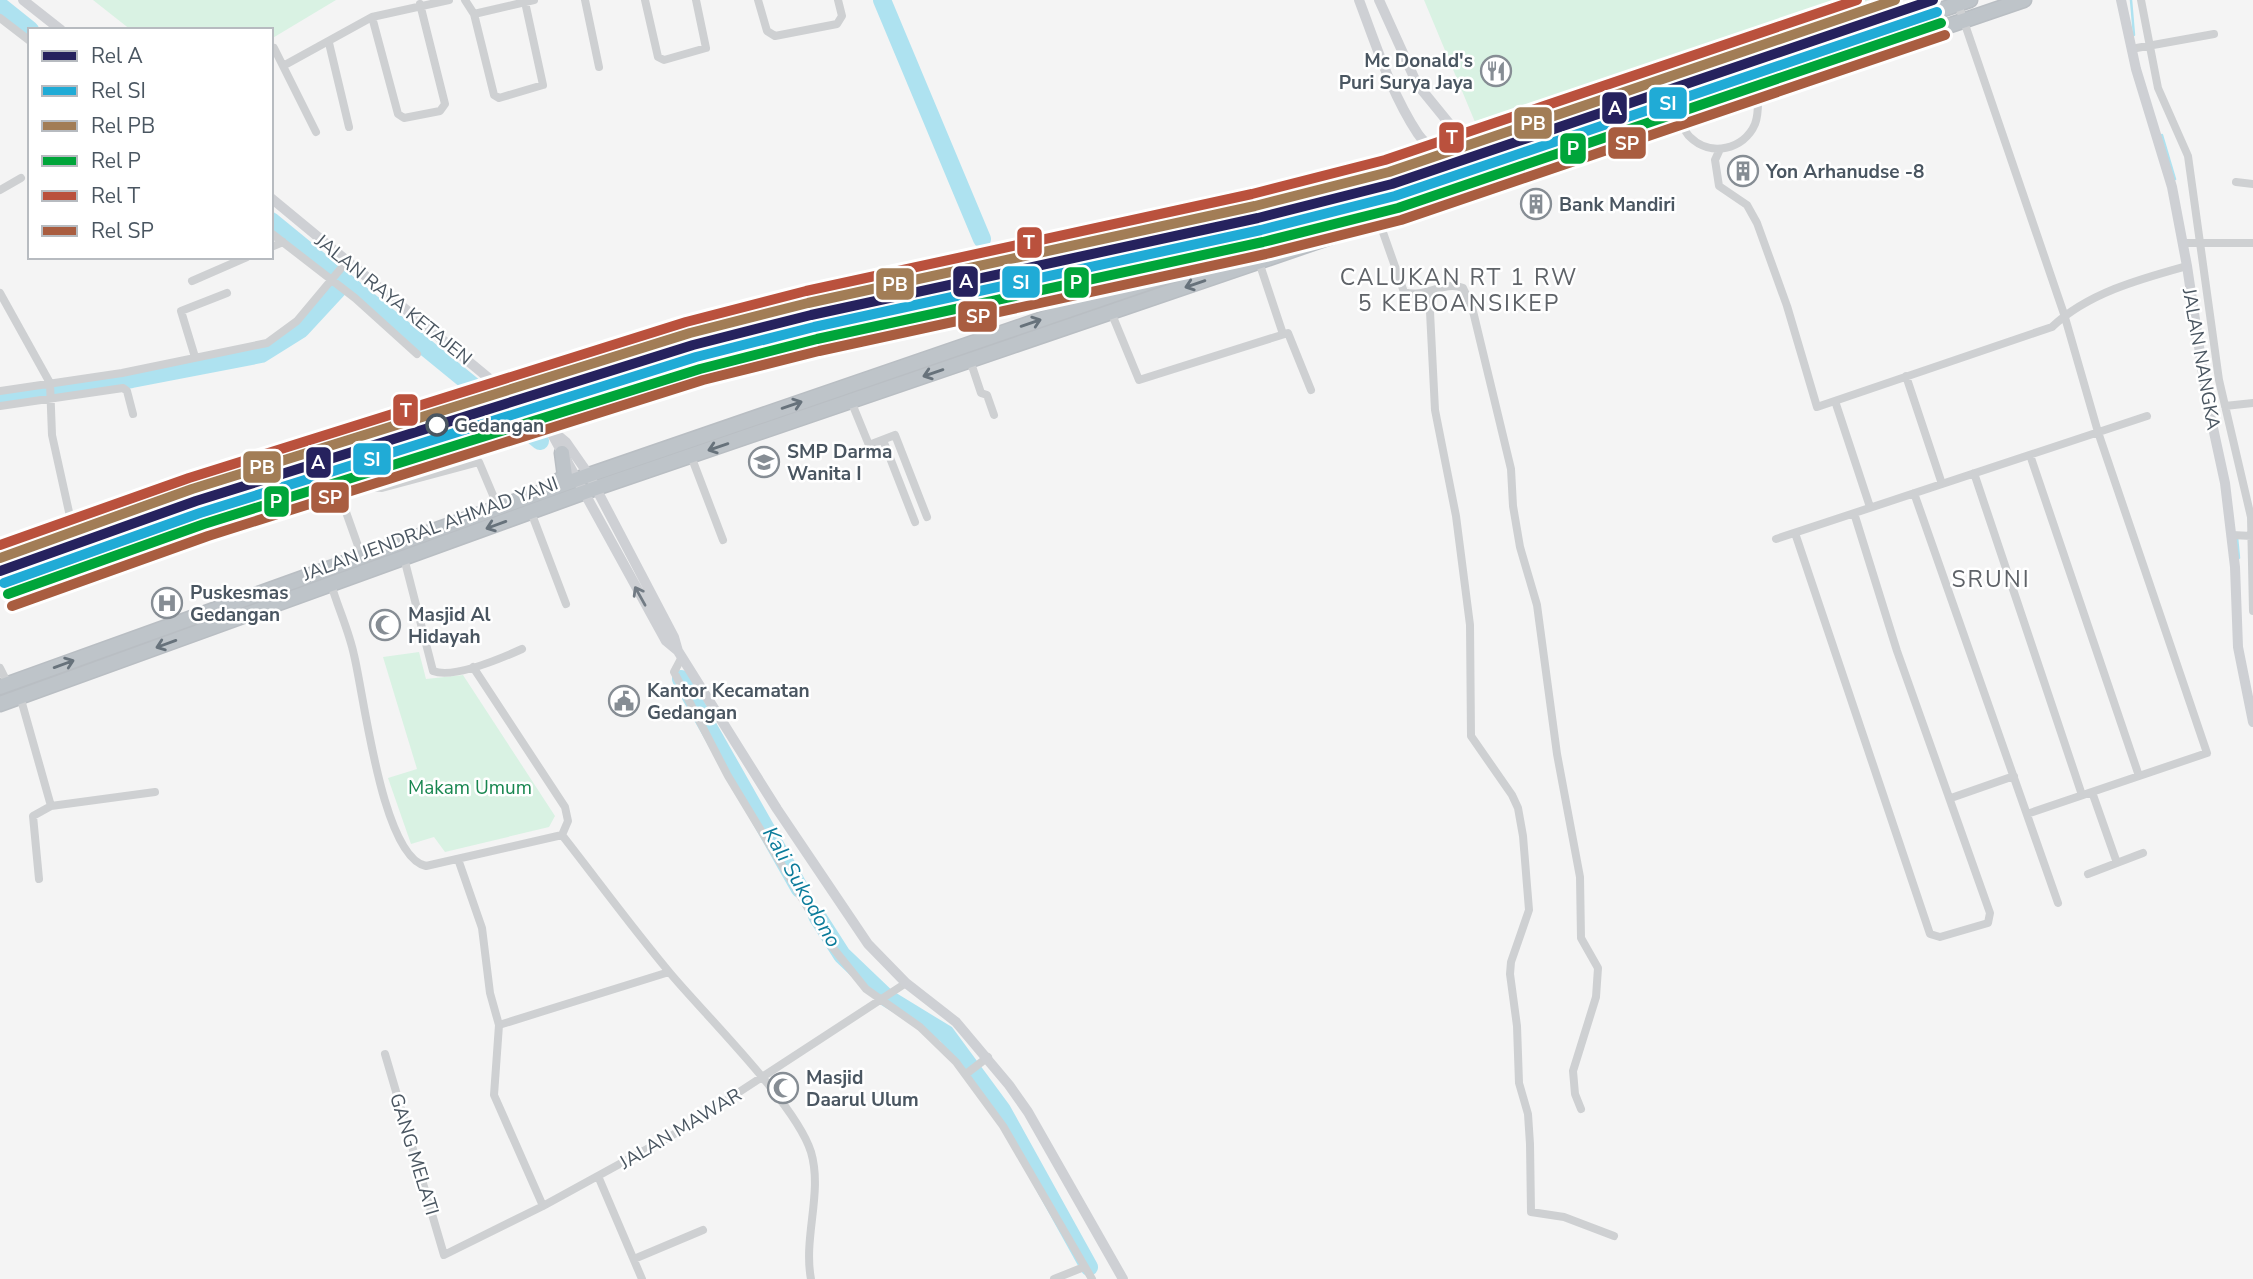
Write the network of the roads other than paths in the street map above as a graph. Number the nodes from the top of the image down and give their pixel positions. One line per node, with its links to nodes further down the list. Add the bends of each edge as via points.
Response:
1 (23, 0): 23 (street)
2 (449, 0): 18 (street)
3 (465, 0): 19 (street)
4 (534, 0): 16 (street)
5 (585, 0): 31 (street)
6 (645, 0): 7 (street, via 658,57 664,60 706,48)
7 (696, 0)
8 (758, 0): 9 (street, via 767,31 775,36 837,24 842,16)
9 (838, 0)
10 (1359, 0): 37 (street, via 1392,87 1417,133)
11 (1379, 0): 36 (street, via 1417,84)
12 (1883, 0): 36 (street, via 1605,96)
13 (2024, 0): 22 (highway)
14 (2122, 0): 29 (street, JALAN NANGKA)
15 (2141, 0): 28 (street)
16 (525, 2): 19 (street); 19 (street, via 543,85 499,98 494,95)
17 (1964, 2): 22 (street); 39 (highway)
18 (420, 4): 20 (street); 20 (street, via 445,104 440,111 404,118 398,114)
19 (474, 14)
20 (372, 17): 26 (street)
21 (0, 18): 25 (street)
22 (1964, 21): 32 (highway); 65 (street)
23 (58, 28)
24 (2214, 34): 28 (street)
25 (28, 39)
26 (329, 43): 30 (street); 34 (street)
27 (274, 48): 30 (street)
28 (2148, 48): 29 (street); 50 (street, via 2158,88 2188,156)
29 (2133, 49): 52 (street, JALAN NANGKA)
30 (283, 66): 35 (street)
31 (599, 67)
32 (1758, 91): 33 (highway); 38 (street, via 1754,127 1740,143)
33 (1679, 118): 38 (street, via 1688,136 1703,146); 44 (highway)
34 (349, 127)
35 (316, 132)
36 (1459, 140): 37 (street); 39 (street)
37 (1432, 147): 40 (street, via 1447,157); 71 (street, via 1313,187 790,305)
38 (1720, 149): 77 (street, via 1715,160 1719,186 1747,205 1757,223 1817,407)
39 (1473, 171): 40 (highway); 44 (highway)
40 (1457, 176): 46 (highway); 92 (highway, one-way to 40)
41 (21, 178): 45 (street)
42 (2236, 182): 43 (street)
43 (2253, 184)
44 (1479, 186): 46 (highway)
45 (0, 190)
46 (1464, 191): 48 (highway)
47 (273, 200): 57 (street, JALAN RAYA KETAJEN)
48 (1378, 221): 56 (highway); 61 (street, via 1404,292)
49 (273, 235): 51 (street)
50 (2198, 241): 52 (street); 53 (street); 80 (street)
51 (282, 242): 54 (street); 59 (street)
52 (2183, 243): 58 (street, JALAN NANGKA)
53 (2253, 243)
54 (273, 246)
55 (242, 259): 60 (street)
56 (1259, 262): 64 (highway, one-way to 64); 66 (street)
57 (346, 263): 59 (street); 71 (street, JALAN RAYA KETAJEN)
58 (2187, 265): 65 (street); 104 (street, JALAN NANGKA)
59 (334, 279): 67 (street); 68 (street, via 297,321 267,344)
60 (192, 281)
61 (1429, 292): 147 (street, via 1453,284 1463,288 1472,307 1511,469 1520,547 1537,605 1557,754 1580,877 1581,938 1598,968 1596,997 1573,1071); 151 (street, via 1435,410 1470,625 1471,736 1512,795 1523,835 1529,910 1510,974 1519,1083 1530,1134 1531,1212 1564,1217)
62 (0, 293): 72 (street)
63 (226, 293): 68 (street, via 181,311)
64 (1111, 312): 66 (street, via 1139,380); 69 (highway)
65 (2064, 314): 70 (street, via 2052,327); 85 (street)
66 (1283, 334): 73 (street, via 1292,337)
67 (417, 354)
68 (195, 357): 72 (street)
69 (970, 360): 76 (highway, one-way to 76); 82 (street)
70 (1906, 376): 77 (street); 93 (street)
71 (498, 383): 84 (street, JALAN RAYA KETAJEN); 101 (street)
72 (50, 384): 74 (street); 75 (street)
73 (1311, 390)
74 (0, 391)
75 (50, 398): 79 (street); 81 (street, via 123,388); 101 (street, via 52,435)
76 (851, 401): 86 (street, via 869,445); 89 (highway, one-way to 89)
77 (1835, 401): 96 (street)
78 (2253, 404): 80 (street)
79 (0, 406)
80 (2225, 406): 105 (street, via 2249,508)
81 (133, 414)
82 (994, 415)
83 (2147, 416): 85 (street)
84 (549, 427): 87 (street, JALAN RAYA KETAJEN); 92 (street, JALAN RAYA KETAJEN, via 566,442)
85 (2098, 432): 88 (street); 125 (street, via 2207,752)
86 (883, 440): 100 (street, via 895,435); 102 (street)
87 (562, 453): 92 (street, JALAN RAYA KETAJEN); 94 (highway, via 565,476)
88 (2030, 455): 90 (street); 125 (street)
89 (691, 456): 92 (highway); 107 (street)
90 (1974, 473): 93 (street); 128 (street)
91 (336, 484): 97 (street, via 382,488 479,462); 109 (street); 111 (street, via 256,498 155,527)
92 (586, 484): 94 (highway, JALAN JENDRAL AHMAD YANI); 98 (highway, JALAN JENDRAL AHMAD YANI); 117 (street, via 666,641)
93 (1942, 484): 95 (street)
94 (543, 491): 97 (highway, JALAN JENDRAL AHMAD YANI)
95 (1914, 493): 96 (street); 124 (street)
96 (1870, 507): 99 (street)
97 (498, 508): 109 (highway, JALAN JENDRAL AHMAD YANI)
98 (531, 512): 110 (highway, JALAN JENDRAL AHMAD YANI, one-way to 110); 113 (street)
99 (1854, 513): 103 (street); 129 (street, via 1897,651)
100 (927, 517)
101 (71, 522): 108 (street)
102 (915, 522)
103 (1795, 533): 106 (street); 129 (street, via 1934,937 1990,920)
104 (2233, 535): 105 (street); 115 (street, JALAN NANGKA)
105 (2250, 536): 114 (street)
106 (1776, 539)
107 (723, 540)
108 (0, 550)
109 (362, 557): 120 (highway, JALAN JENDRAL AHMAD YANI, one-way to 109)
110 (404, 558): 112 (highway, JALAN JENDRAL AHMAD YANI); 118 (street, via 433,671 441,674)
111 (0, 582)
112 (331, 584): 121 (highway, JALAN JENDRAL AHMAD YANI, one-way to 121); 134 (street, via 355,657 378,779 398,833 419,864)
113 (566, 604)
114 (2252, 613): 115 (street)
115 (2237, 617): 123 (street, JALAN NANGKA, via 2243,682)
116 (522, 649): 118 (street)
117 (680, 654): 140 (street, via 839,904); 141 (street, via 674,672 728,776 829,943 857,979)
118 (473, 667): 132 (street, via 565,807 568,821)
119 (0, 668): 120 (street)
120 (4, 686)
121 (20, 696): 122 (highway, JALAN JENDRAL AHMAD YANI); 130 (street)
122 (0, 704)
123 (2253, 719)
124 (2014, 776): 129 (street); 131 (street)
125 (2138, 776): 127 (street)
126 (155, 792): 130 (street)
127 (2092, 792): 128 (street); 135 (street)
128 (2082, 795): 131 (street)
129 (1951, 798)
130 (51, 806): 137 (street, via 33,816)
131 (2027, 814): 138 (street)
132 (562, 835): 134 (street); 139 (street)
133 (2143, 853): 135 (street)
134 (458, 859): 142 (street, via 482,928)
135 (2117, 863): 136 (street)
136 (2088, 874)
137 (39, 879)
138 (2058, 902)
139 (669, 971): 142 (street); 146 (street)
140 (902, 986): 141 (street, JALAN MAWAR); 144 (street, via 956,1022)
141 (881, 1000): 145 (street, via 941,1045); 146 (street, JALAN MAWAR)
142 (499, 1025): 149 (street, via 494,1095)
143 (385, 1054): 152 (street, GANG MELATI)
144 (986, 1059): 145 (street); 159 (street, via 1028,1112)
145 (967, 1073): 154 (street, via 1003,1126)
146 (762, 1079): 148 (street, JALAN MAWAR); 156 (street, via 811,1153)
147 (1581, 1109)
148 (598, 1176): 149 (street, JALAN MAWAR); 153 (street)
149 (543, 1206): 152 (street, JALAN MAWAR)
150 (703, 1230): 153 (street)
151 (1614, 1236)
152 (444, 1255)
153 (634, 1259): 155 (street)
154 (1084, 1268): 157 (street); 158 (street)
155 (642, 1279)
156 (811, 1279)
157 (1054, 1279)
158 (1091, 1279)
159 (1123, 1279)

